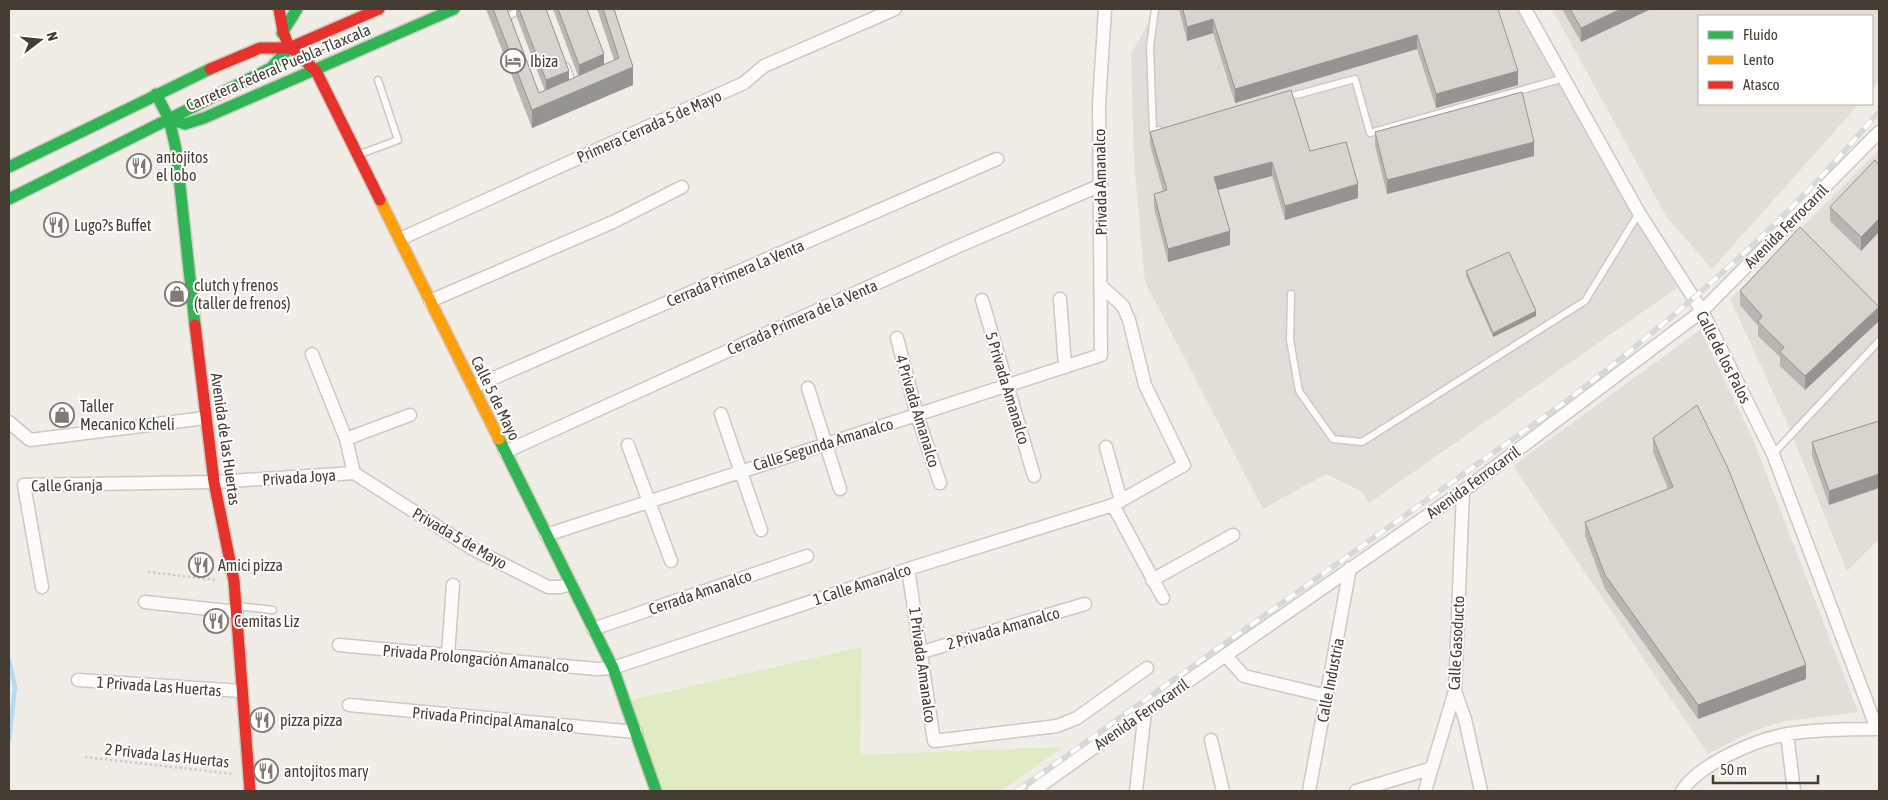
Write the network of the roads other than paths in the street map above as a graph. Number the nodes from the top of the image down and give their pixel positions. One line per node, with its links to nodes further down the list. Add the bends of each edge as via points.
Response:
1 (279, 9): 11 (street, Calle 5 de Mayo)
2 (296, 9): 11 (street, Carretera Federal Puebla-Tlaxcala)
3 (379, 9): 12 (street, Carretera Federal Puebla-Tlaxcala)
4 (454, 9): 14 (street, Carretera Federal Puebla-Tlaxcala)
5 (522, 9): 10 (lane, via 506,17)
6 (895, 9): 30 (street, Primera Cerrada 5 de Mayo, via 764,66 744,83)
7 (1105, 9): 26 (street, Privada Amanalco, via 1099,104)
8 (1155, 9): 21 (lane, via 1150,47 1153,132)
9 (1525, 9): 15 (street, Calle de los Palos)
10 (510, 26)
11 (282, 33): 12 (street, Calle 5 de Mayo)
12 (288, 48): 14 (street, Calle 5 de Mayo); 17 (street, Carretera Federal Puebla-Tlaxcala, via 260,48); 20 (street, Carretera Federal Puebla-Tlaxcala, via 271,68)
13 (565, 63): 18 (lane)
14 (316, 71): 20 (street, Carretera Federal Puebla-Tlaxcala, via 204,118 185,124); 23 (street, Calle 5 de Mayo)
15 (1564, 78): 19 (lane, via 1370,133 1355,80); 29 (street, Calle de los Palos)
16 (378, 80): 23 (lane, via 398,140)
17 (156, 94): 20 (street, Avenida de las Huertas); 25 (street, Carretera Federal Puebla-Tlaxcala)
18 (579, 99)
19 (1278, 100)
20 (169, 119): 28 (street, Carretera Federal Puebla-Tlaxcala); 48 (street, Avenida de las Huertas, via 176,150)
21 (1162, 130)
22 (1879, 132): 36 (street, Avenida Ferrocarril)
23 (357, 156): 30 (street, Calle 5 de Mayo)
24 (997, 159): 43 (street, Cerrada Primera La Venta)
25 (9, 167)
26 (1100, 185): 31 (street, Privada Amanalco); 54 (street, Cerrada Primera de la Venta)
27 (682, 187): 35 (street, via 625,216)
28 (9, 200)
29 (1640, 213): 32 (lane, via 1585,301 1362,442 1333,439 1299,390 1290,340); 36 (street, Calle de los Palos)
30 (400, 239): 35 (street, Calle 5 de Mayo)
31 (1101, 286): 40 (street, Privada Amanalco); 64 (street, 1 Calle Amanalco, via 1123,306 1145,385 1184,465)
32 (1290, 294)
33 (1060, 299): 41 (street)
34 (982, 300): 42 (street, 5 Privada Amanalco)
35 (430, 302): 43 (street, Calle 5 de Mayo)
36 (1702, 311): 55 (street, Calle de los Palos); 62 (street, Avenida Ferrocarril)
37 (897, 338): 47 (street, 4 Privada Amanalco)
38 (1879, 340): 55 (lane)
39 (312, 354): 50 (street)
40 (1101, 355): 41 (street, Calle Segunda Amanalco)
41 (1065, 366): 42 (street, Calle Segunda Amanalco)
42 (1008, 384): 47 (street, Calle Segunda Amanalco); 58 (street, 5 Privada Amanalco)
43 (473, 387): 54 (street, Calle 5 de Mayo)
44 (808, 388): 51 (street)
45 (720, 414): 56 (street)
46 (410, 415): 50 (street)
47 (918, 415): 51 (street, Calle Segunda Amanalco); 60 (street, 4 Privada Amanalco)
48 (205, 418): 49 (street, via 30,440); 59 (street, Avenida de las Huertas)
49 (9, 422)
50 (346, 439): 57 (street)
51 (826, 442): 56 (street, Calle Segunda Amanalco); 61 (street)
52 (628, 446): 63 (street)
53 (1106, 447): 64 (street)
54 (505, 452): 66 (street, Calle 5 de Mayo)
55 (1773, 454): 94 (street, Calle de los Palos)
56 (740, 470): 63 (street, Calle Segunda Amanalco); 65 (street)
57 (354, 473): 59 (street, Privada Joya); 73 (street, Privada 5 de Mayo, via 471,548 548,586)
58 (1034, 476)
59 (214, 482): 75 (street, Calle Granja, via 24,486); 79 (street, Avenida de las Huertas)
60 (940, 483)
61 (840, 489)
62 (1463, 491): 70 (street, Avenida Ferrocarril); 89 (street, Calle Gasoducto)
63 (649, 501): 66 (street, Calle Segunda Amanalco); 69 (street)
64 (1117, 503): 71 (street, 1 Calle Amanalco); 72 (street)
65 (761, 530)
66 (546, 535): 73 (street, Calle 5 de Mayo)
67 (1233, 535): 72 (street)
68 (807, 556): 81 (street, Cerrada Amanalco)
69 (671, 561)
70 (1350, 568): 84 (street, Avenida Ferrocarril); 91 (street, Calle Industria)
71 (908, 569): 83 (street, 1 Privada Amanalco); 86 (street, 1 Calle Amanalco)
72 (1152, 580): 76 (street)
73 (571, 584): 81 (street, Calle 5 de Mayo)
74 (453, 585): 85 (street)
75 (42, 587)
76 (1163, 598)
77 (146, 602): 79 (street)
78 (1085, 604): 83 (street, 2 Privada Amanalco)
79 (237, 609): 80 (lane); 90 (street, Avenida de las Huertas)
80 (273, 610)
81 (593, 629): 86 (street, Calle 5 de Mayo)
82 (339, 645): 85 (street, Privada Prolongación Amanalco)
83 (922, 652): 87 (street, 1 Privada Amanalco, via 934,741 1057,726 1077,718)
84 (1225, 655): 91 (street, via 1244,676); 93 (street, Avenida Ferrocarril)
85 (448, 656): 86 (street, Privada Prolongación Amanalco)
86 (613, 668): 95 (street, Calle 5 de Mayo)
87 (1147, 668)
88 (78, 680): 90 (street, 1 Privada Las Huertas)
89 (1455, 690): 98 (street, Calle Gasoducto); 107 (street)
90 (240, 691): 99 (street, Avenida de las Huertas)
91 (1327, 696): 104 (street, Calle Industria)
92 (349, 706): 95 (street, Privada Principal Amanalco)
93 (1144, 711): 101 (street, Avenida Ferrocarril); 102 (street)
94 (1878, 729): 96 (street)
95 (636, 732): 100 (street, Calle 5 de Mayo)
96 (1787, 734): 108 (street, via 1752,744 1713,764); 109 (street)
97 (1211, 740): 103 (street)
98 (1430, 769): 105 (street); 106 (street, Calle Gasoducto)
99 (250, 791)
100 (656, 791)
101 (1033, 791)
102 (1136, 791)
103 (1224, 791)
104 (1309, 791)
105 (1356, 791)
106 (1424, 791)
107 (1481, 791)
108 (1682, 791)
109 (1794, 791)

